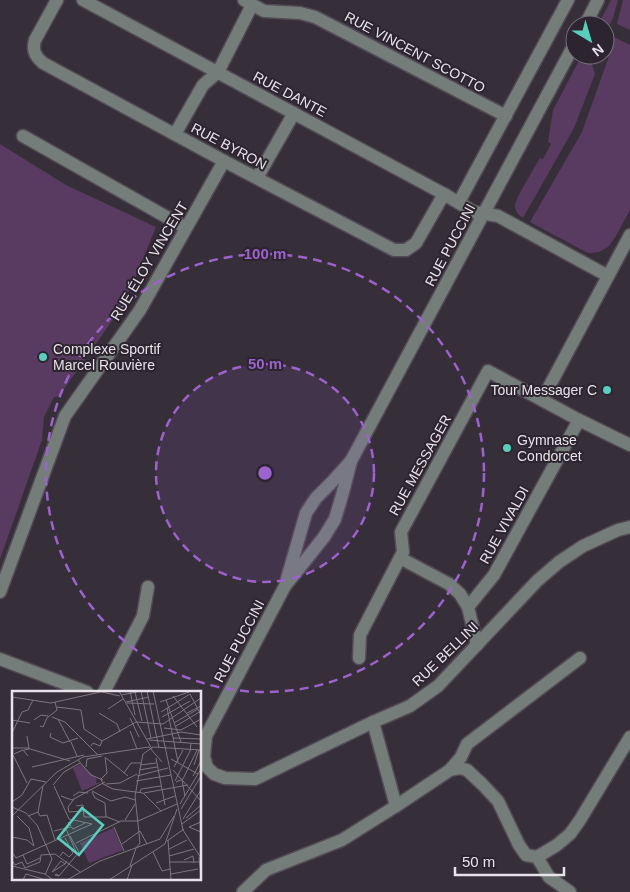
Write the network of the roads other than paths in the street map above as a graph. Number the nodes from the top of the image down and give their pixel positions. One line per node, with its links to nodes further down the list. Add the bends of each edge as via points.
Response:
1 (58, 0): 11 (street, RUE BYRON, via 35,40 37,58)
2 (83, 0): 8 (street, RUE DANTE)
3 (568, 0): 10 (street)
4 (598, 0): 6 (street)
5 (248, 2): 8 (street); 10 (street, RUE VINCENT SCOTTO, via 264,11 315,17)
6 (590, 15)
7 (565, 62): 17 (street, RUE PUCCINI)
8 (218, 72): 9 (street, RUE DANTE); 11 (street, via 203,86)
9 (294, 114): 14 (street); 15 (street, RUE DANTE)
10 (506, 116): 16 (street)
11 (174, 134): 13 (street, RUE BYRON)
12 (23, 136): 18 (street)
13 (224, 161): 14 (street, RUE BYRON); 18 (street, RUE ÉLOY VINCENT)
14 (257, 178): 15 (street, RUE BYRON, via 394,250 406,250 416,243)
15 (444, 194): 16 (street, RUE DANTE)
16 (459, 202): 17 (street, RUE DANTE, via 474,212)
17 (484, 214): 20 (street, RUE DANTE, via 498,216); 24 (street, RUE PUCCINI)
18 (186, 228): 29 (street, RUE ÉLOY VINCENT, via 140,310 65,416)
19 (630, 235): 20 (street)
20 (608, 276): 21 (street)
21 (542, 400): 22 (street, RUE MESSAGER); 26 (street, RUE MESSAGER, via 488,371 401,532 403,552)
22 (579, 420): 23 (street, RUE MESSAGER); 30 (street, RUE VIVALDI, via 494,575)
23 (630, 445)
24 (351, 460): 27 (street, RUE PUCCINI, via 335,519); 27 (street, RUE PUCCINI, via 306,513)
25 (630, 527): 31 (street, RUE BELLINI, via 582,546 559,562)
26 (400, 558): 30 (street, via 448,584); 33 (street, RUE MESSAGER, via 360,635)
27 (285, 586): 38 (street, RUE PUCCINI)
28 (148, 587): 36 (street, via 143,616)
29 (0, 592)
30 (468, 607): 31 (street)
31 (477, 645): 37 (street, RUE BELLINI, via 438,686 410,706)
32 (0, 658): 35 (street)
33 (359, 658)
34 (580, 658): 40 (street, via 467,744)
35 (84, 691)
36 (105, 691)
37 (373, 722): 38 (street, RUE BELLINI, via 255,779 225,778 214,774 204,757); 41 (street)
38 (206, 736)
39 (630, 737): 42 (street, via 570,834)
40 (450, 770): 41 (street); 42 (street, via 467,770 482,784 498,801 526,855)
41 (396, 806): 43 (street, via 342,840 266,870)
42 (537, 857): 44 (street, via 549,877)
43 (243, 892)
44 (570, 892)

